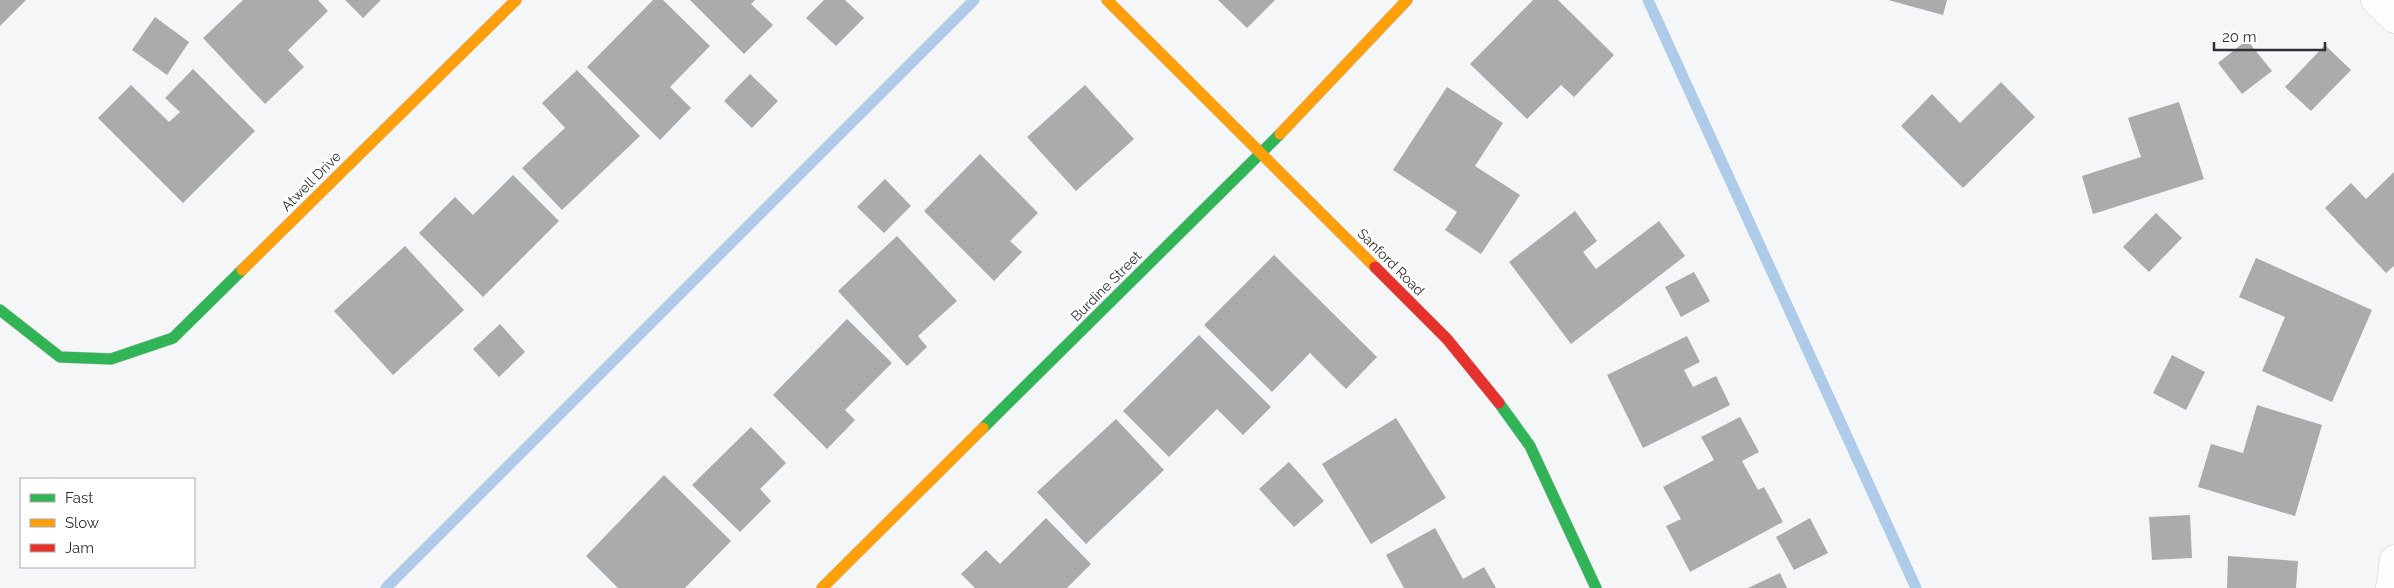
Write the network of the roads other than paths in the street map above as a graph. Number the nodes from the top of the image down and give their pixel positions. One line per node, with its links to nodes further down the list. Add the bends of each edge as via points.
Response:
1 (516, 0): 7 (street, Atwell Drive, via 173,338 111,359 60,357)
2 (1108, 0): 6 (street, Sanford Road)
3 (1407, 0): 6 (street, Burdine Street)
4 (2375, 0): 5 (street)
5 (2394, 19)
6 (1261, 154): 9 (street, Burdine Street); 10 (street, Sanford Road, via 1447,339 1484,384 1530,446)
7 (0, 310)
8 (2394, 559): 11 (street)
9 (822, 588)
10 (1596, 588)
11 (2390, 588)

